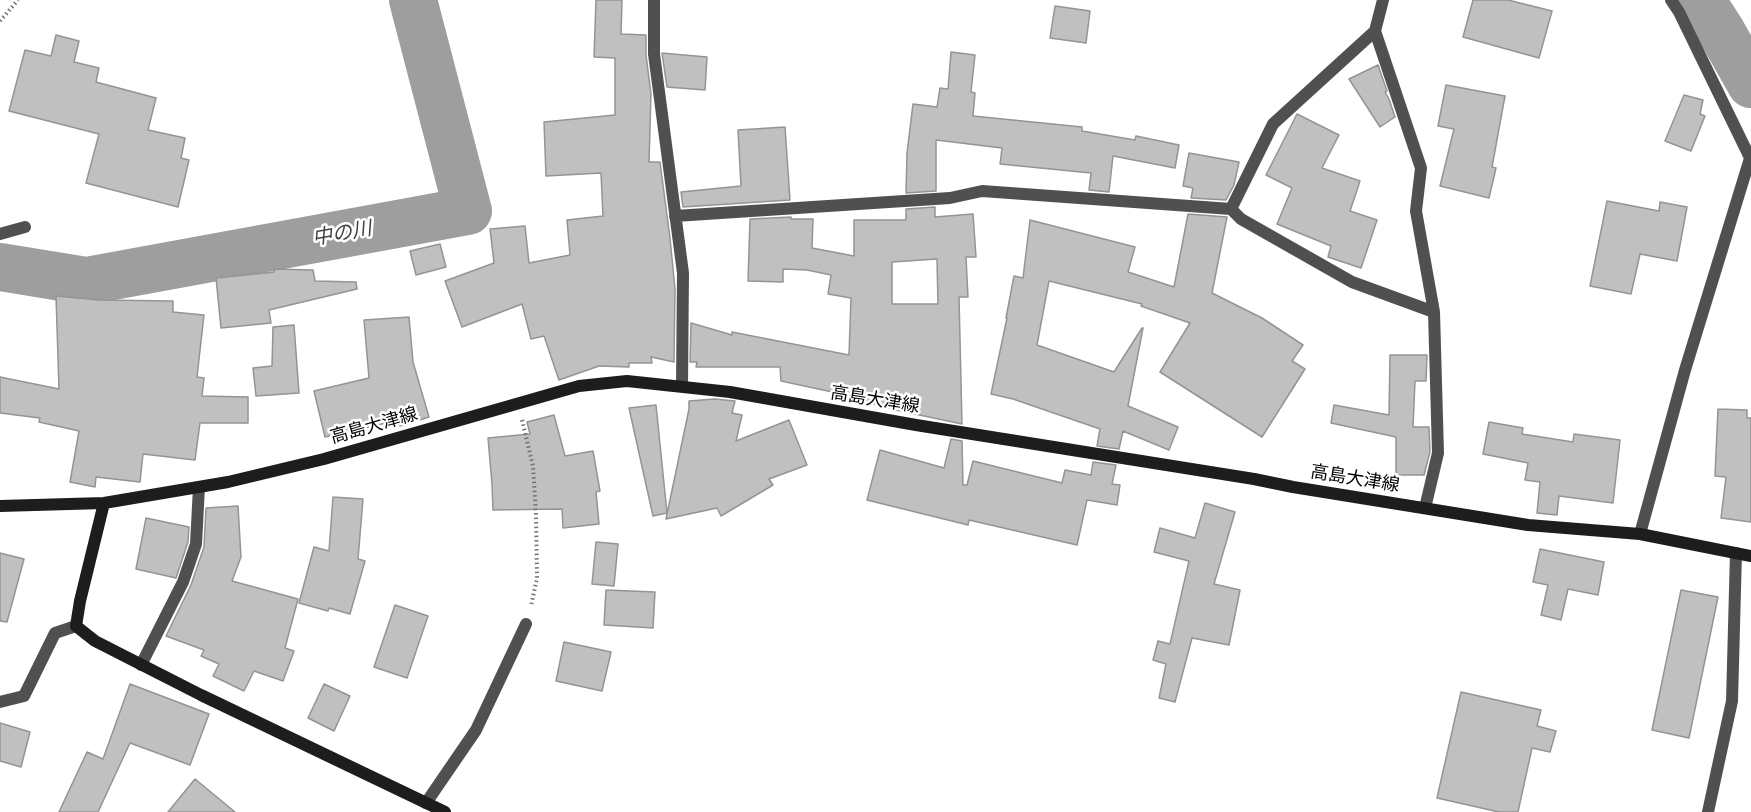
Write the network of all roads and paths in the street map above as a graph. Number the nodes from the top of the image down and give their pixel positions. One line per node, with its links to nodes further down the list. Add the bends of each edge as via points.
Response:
1 (18, 0): 5 (path)
2 (654, 0): 9 (street, via 654,54)
3 (1383, 0): 6 (street)
4 (1671, 0): 7 (street)
5 (0, 21)
6 (1375, 31): 8 (street, via 1273,124); 12 (street, via 1421,168 1416,212)
7 (1750, 157): 19 (street)
8 (1231, 209): 9 (street, via 982,191 950,198); 12 (street, via 1241,219 1352,282)
9 (675, 216): 13 (street, via 683,273)
10 (25, 227): 11 (street)
11 (0, 234)
12 (1434, 312): 18 (street, via 1438,453)
13 (682, 386): 14 (main road, 高島大津線, via 627,381 579,386); 18 (main road, 高島大津線)
14 (517, 403): 15 (main road, 高島大津線, via 324,459); 22 (path, via 533,466 536,515 537,578)
15 (199, 487): 16 (main road, 高島大津線); 24 (street, via 196,544 183,582)
16 (104, 503): 17 (main road, 高島大津線); 23 (main road)
17 (0, 506)
18 (1425, 508): 19 (main road, 高島大津線, via 1528,525)
19 (1640, 534): 20 (main road, 高島大津線)
20 (1736, 553): 21 (main road, 高島大津線); 28 (street, via 1732,701)
21 (1751, 556)
22 (526, 624): 26 (street, via 476,730)
23 (76, 626): 24 (main road, via 95,641); 25 (street, via 55,633 24,696)
24 (141, 665): 26 (main road)
25 (0, 702)
26 (426, 803): 27 (main road)
27 (445, 812)
28 (1708, 812)

